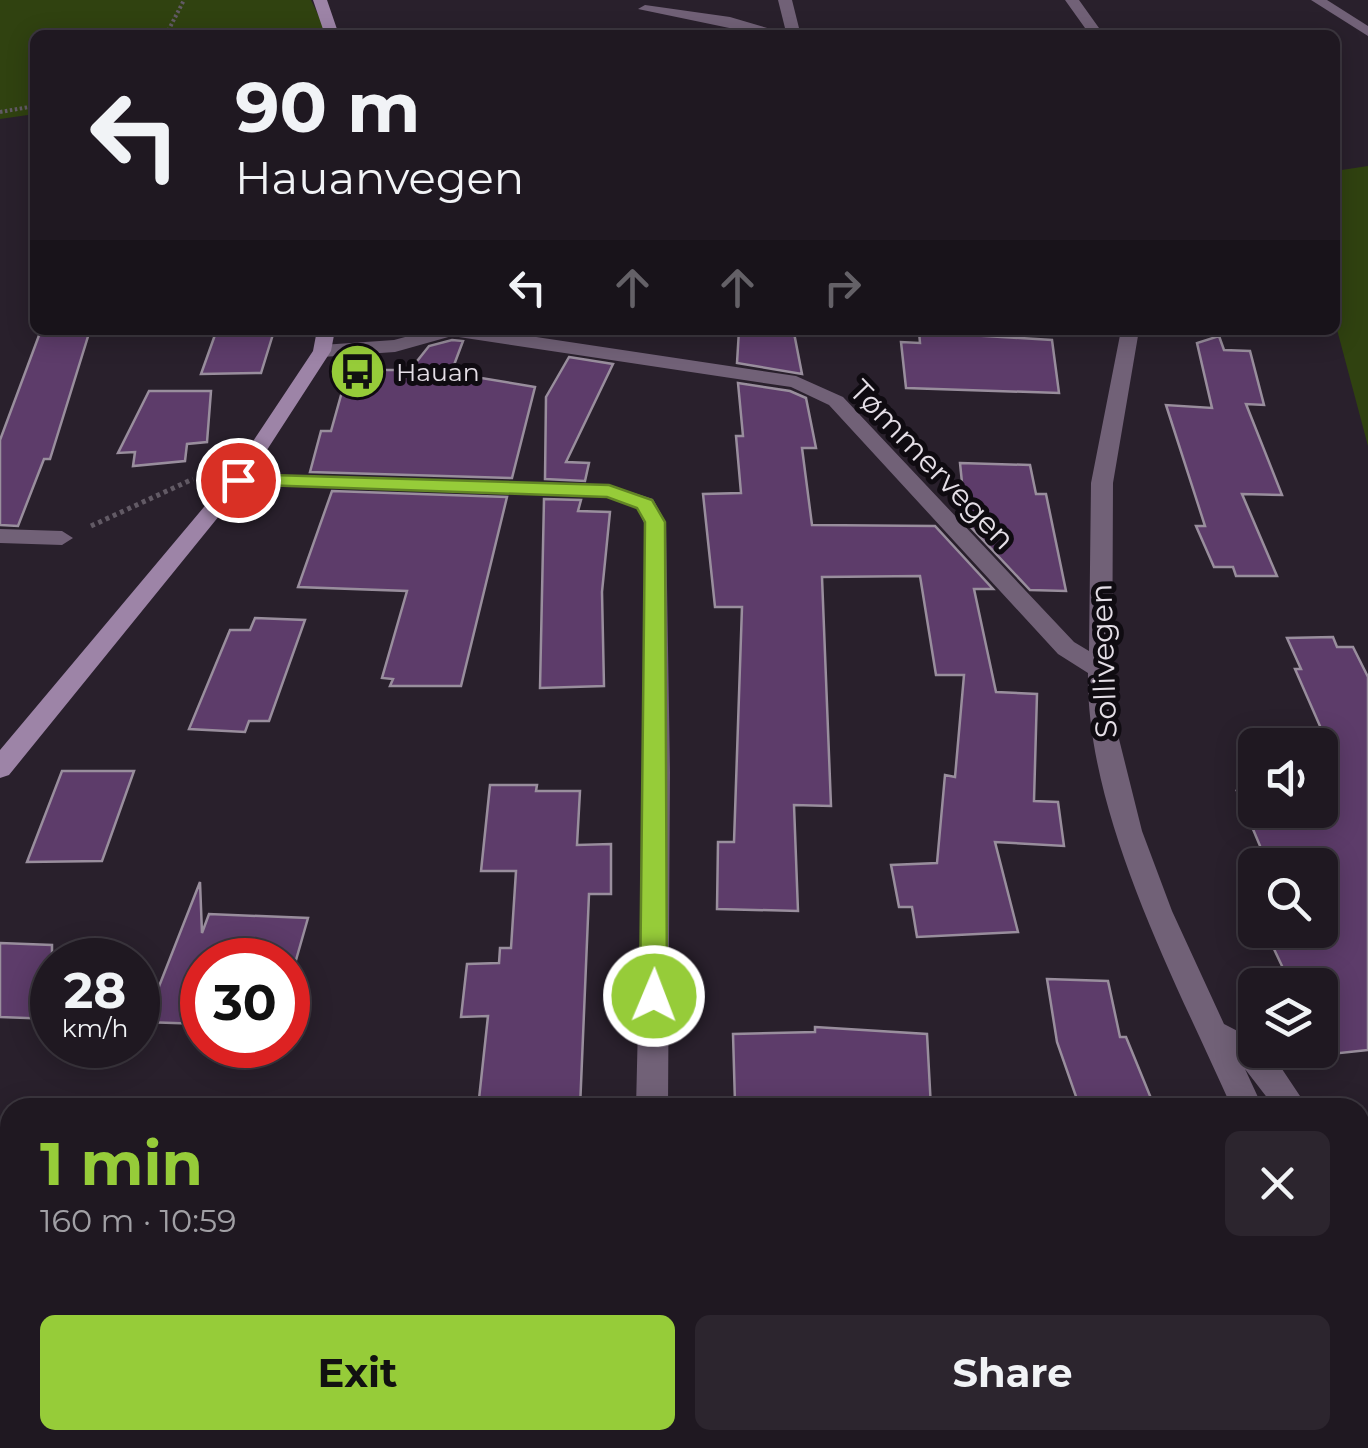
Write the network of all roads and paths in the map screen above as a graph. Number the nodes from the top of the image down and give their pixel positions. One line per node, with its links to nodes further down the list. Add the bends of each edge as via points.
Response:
1 (184, 0): 7 (path)
2 (320, 0): 8 (main road)
3 (785, 0): 10 (street)
4 (1072, 0): 11 (street)
5 (1318, 0): 12 (street)
6 (644, 10): 9 (street)
7 (169, 30)
8 (330, 30)
9 (761, 30)
10 (790, 30)
11 (1093, 30)
12 (1368, 32)
13 (30, 107): 14 (path)
14 (0, 112)
15 (434, 335): 18 (street, via 395,346)
16 (485, 335): 23 (street, Tømmervegen, via 796,382 836,400 1066,648)
17 (1129, 335): 23 (street, Sollivegen, via 1102,483)
18 (324, 340): 20 (main road)
19 (204, 478): 22 (path)
20 (238, 480): 24 (main road); 26 (street, via 560,488 609,491 645,504 655,522)
21 (0, 536): 22 (street)
22 (62, 538)
23 (1098, 668): 25 (street, Sollivegen, via 1100,711 1129,832)
24 (0, 768)
25 (1216, 1034): 27 (street, Sollivegen); 28 (street, via 1244,1045)
26 (652, 1098)
27 (1244, 1098)
28 (1287, 1098)

